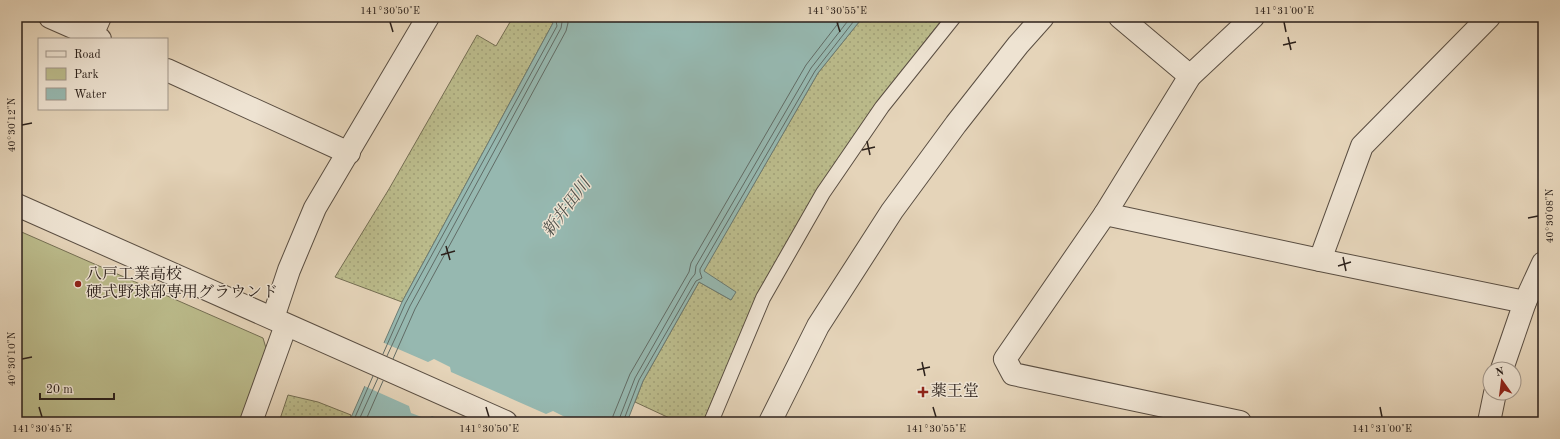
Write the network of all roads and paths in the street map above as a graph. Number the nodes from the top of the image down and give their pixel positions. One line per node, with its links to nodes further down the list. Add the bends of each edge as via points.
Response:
1 (50, 17): 8 (street)
2 (428, 17): 11 (street)
3 (954, 17): 23 (lane, via 882,107 823,193 763,298)
4 (1043, 17): 24 (street, via 956,124 892,211 818,326)
5 (1120, 17): 10 (street)
6 (1253, 17): 10 (street)
7 (1489, 17): 14 (street, via 1362,146)
8 (97, 30)
9 (168, 70): 11 (street)
10 (1190, 76): 13 (street)
11 (349, 153): 17 (street, via 315,208 289,270)
12 (17, 205): 17 (street)
13 (1105, 214): 14 (street); 20 (street, via 1005,359 1013,374)
14 (1320, 260): 16 (street)
15 (1543, 263): 16 (street)
16 (1525, 302): 18 (street)
17 (279, 321): 21 (street); 22 (street)
18 (1505, 361)
19 (1493, 401): 25 (street)
20 (1232, 421)
21 (251, 422)
22 (506, 422)
23 (711, 422)
24 (770, 422)
25 (1489, 422)

